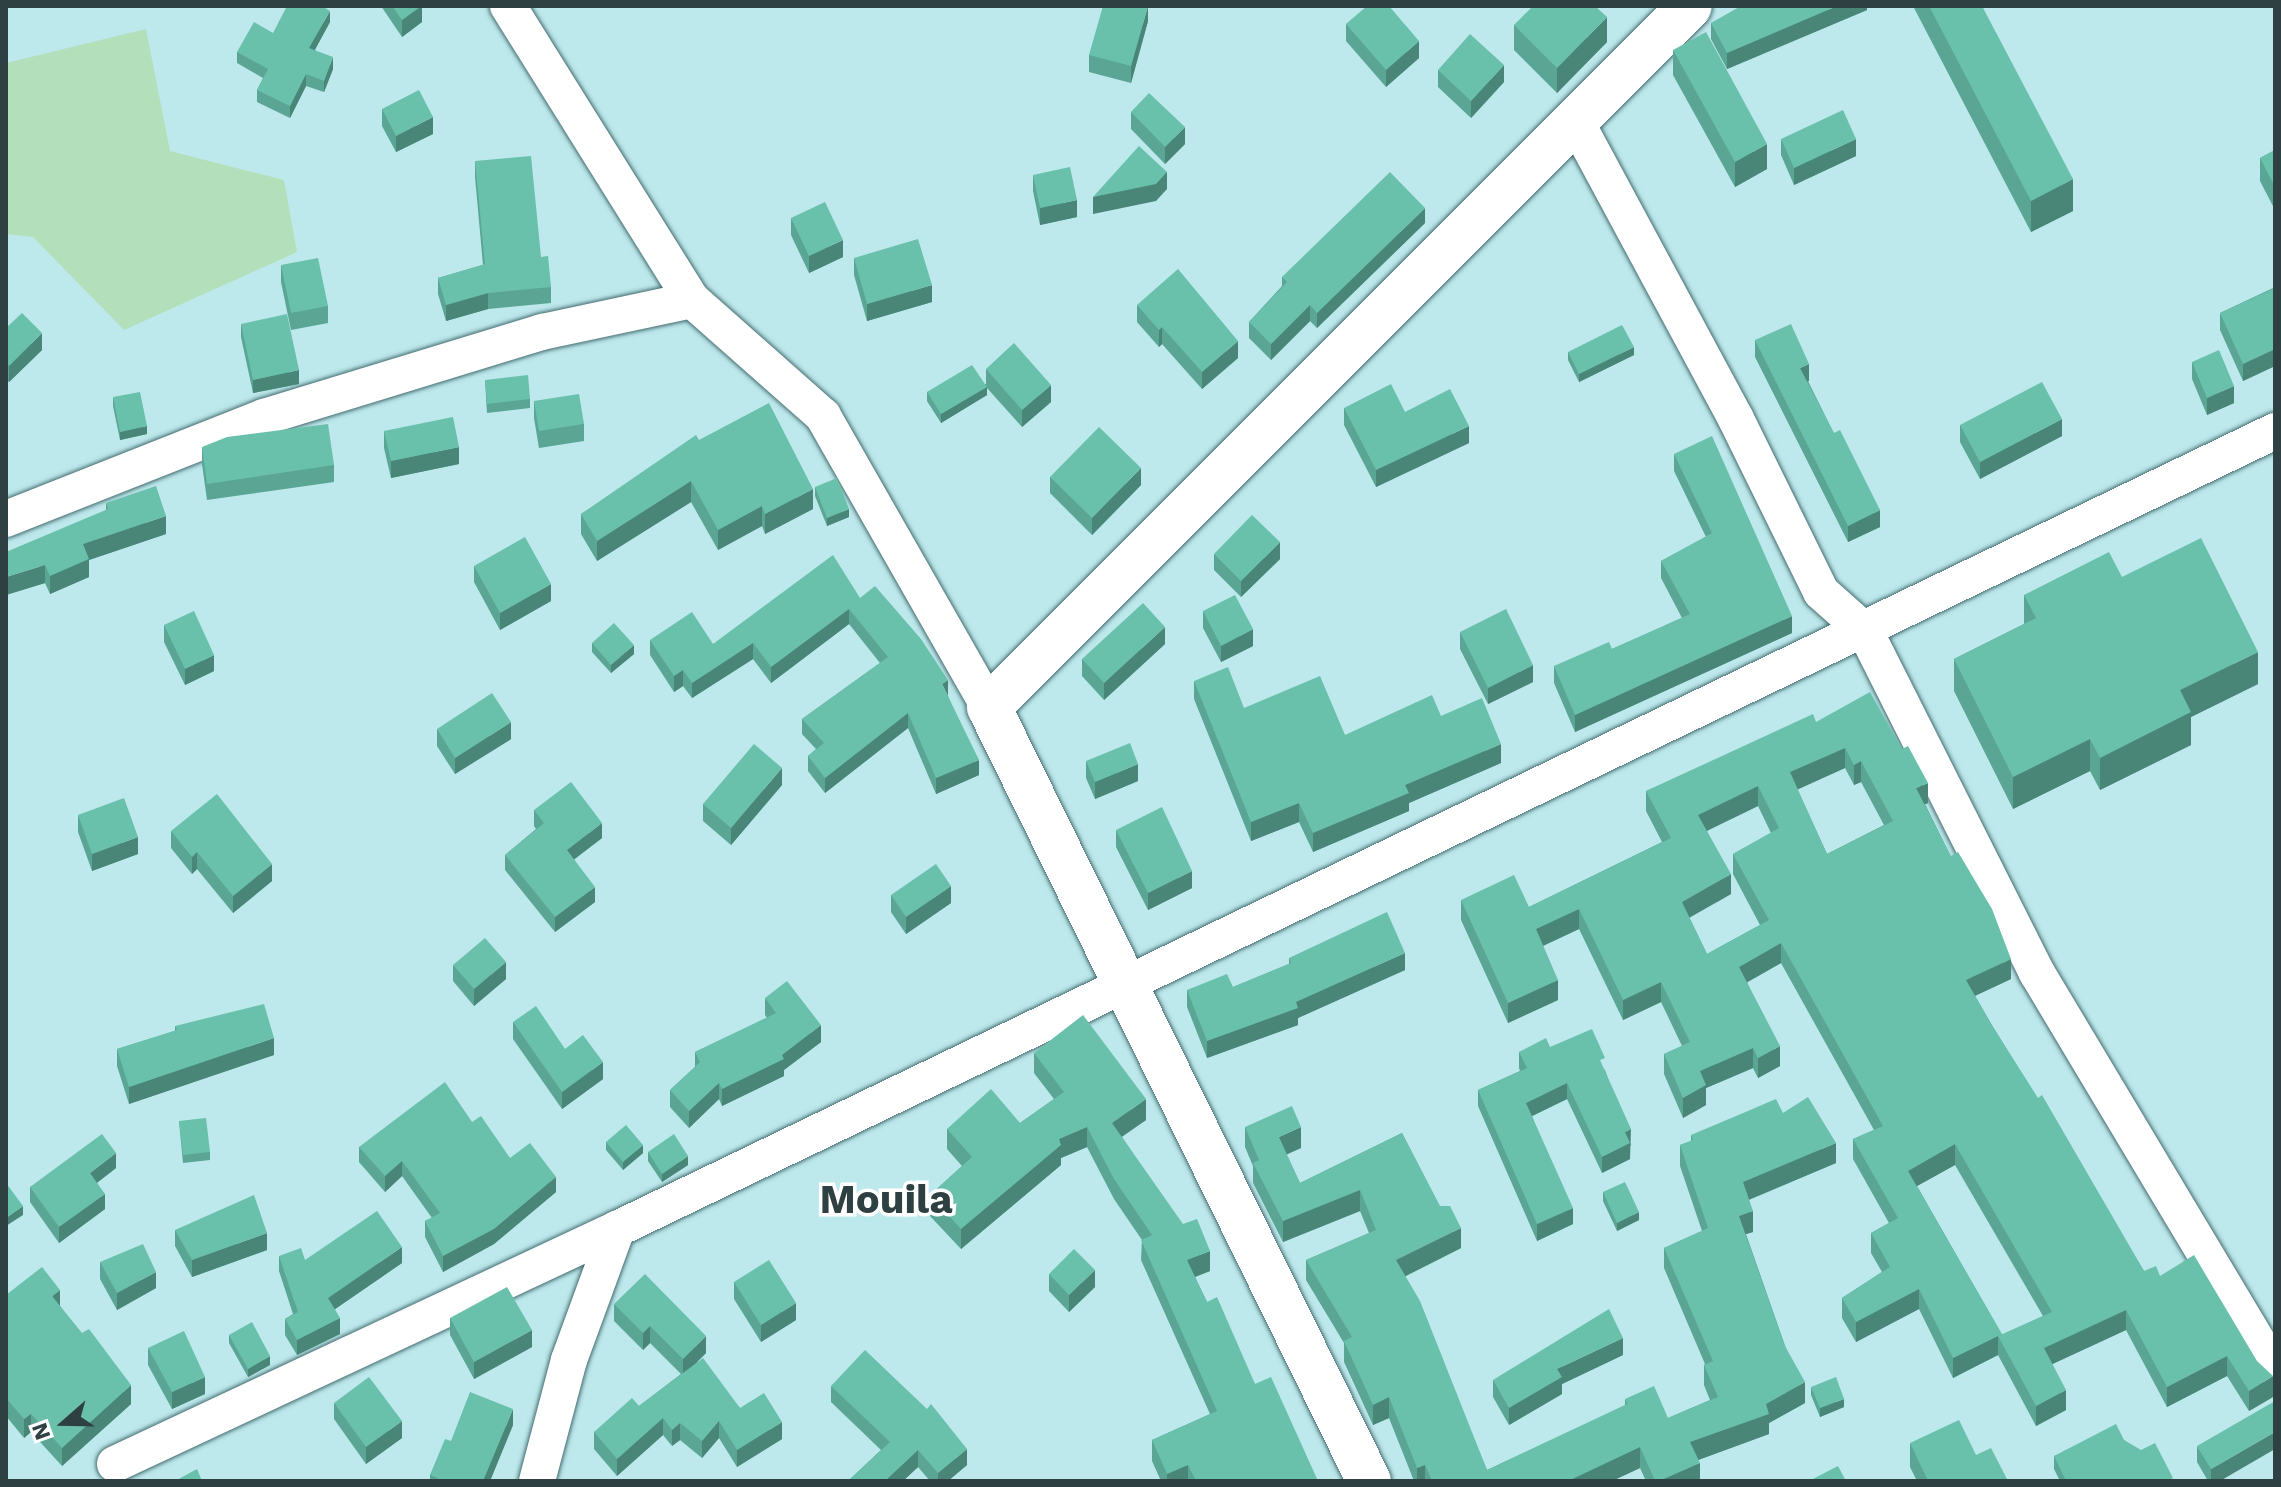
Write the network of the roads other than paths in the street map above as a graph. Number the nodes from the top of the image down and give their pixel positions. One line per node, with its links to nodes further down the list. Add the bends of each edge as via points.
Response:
1 (508, 6): 4 (street)
2 (1682, 9): 3 (street)
3 (1574, 118): 7 (street, via 1735,417 1821,592); 8 (street)
4 (692, 300): 6 (street, via 542,332 264,417); 8 (street, via 823,416)
5 (2275, 431): 7 (street)
6 (6, 519)
7 (1865, 631): 9 (street); 11 (street, via 2037,973)
8 (989, 707): 9 (street)
9 (1125, 987): 10 (street); 14 (street)
10 (617, 1229): 12 (street); 13 (street, via 569,1360)
11 (2275, 1370)
12 (115, 1464)
13 (537, 1481)
14 (1369, 1481)

